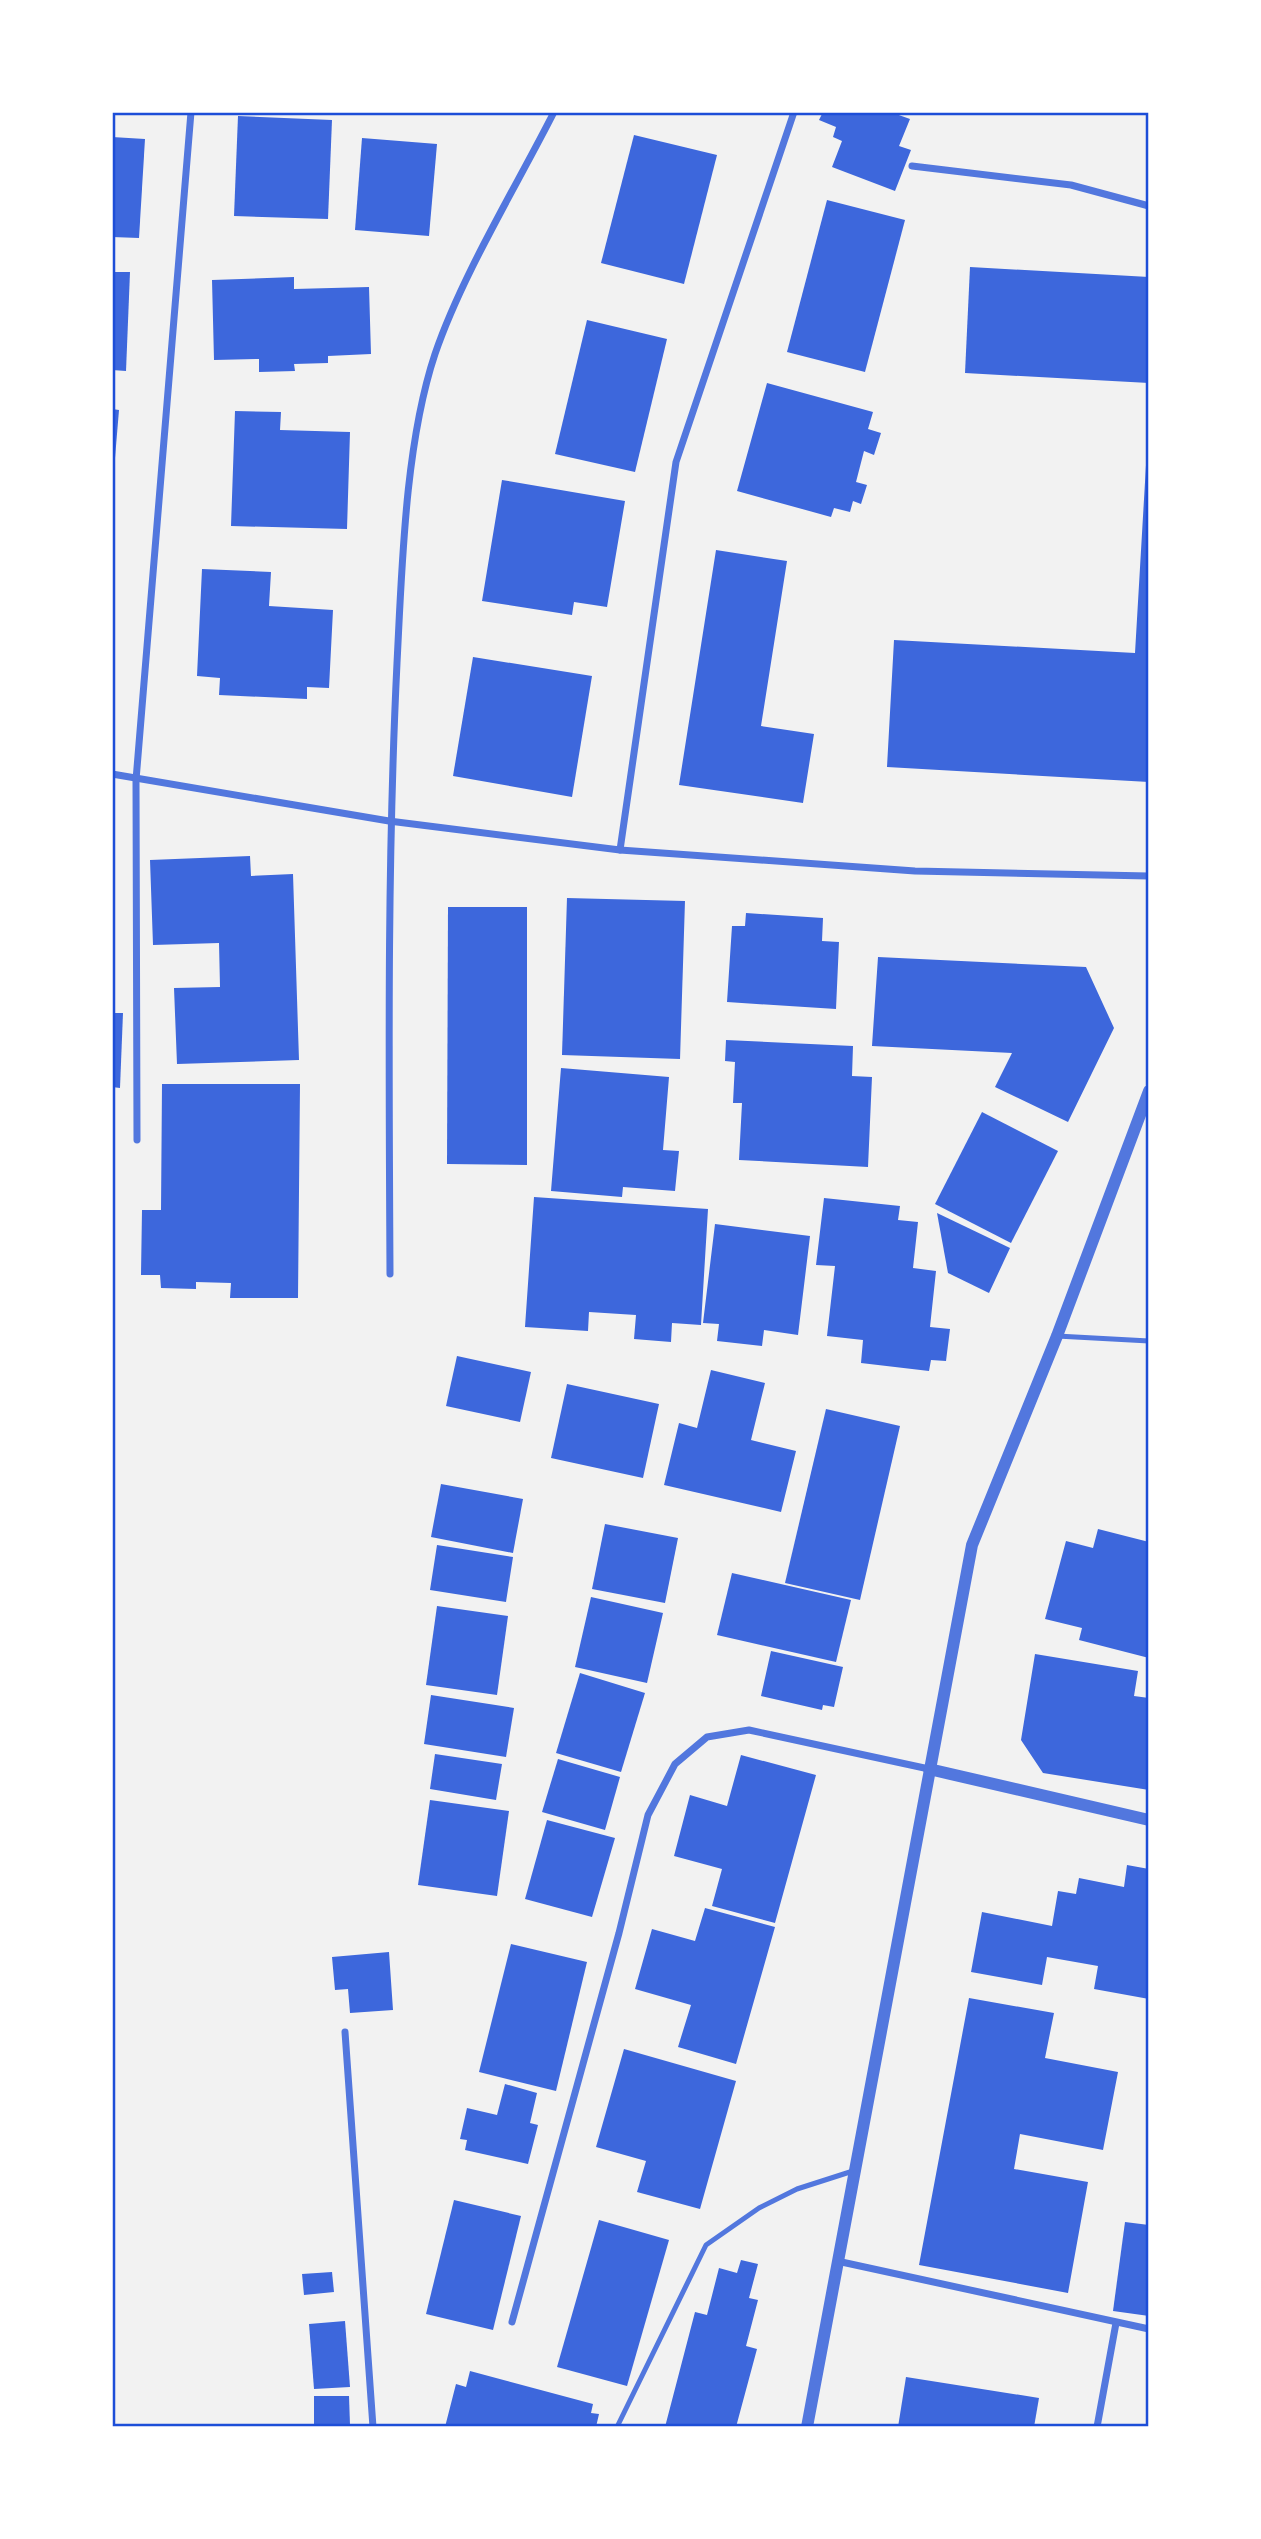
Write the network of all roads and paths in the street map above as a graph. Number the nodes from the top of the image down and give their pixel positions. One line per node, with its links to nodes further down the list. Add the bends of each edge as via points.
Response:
1 (191, 112): 7 (street)
2 (554, 112): 8 (street, via 435,354 419,424 402,554)
3 (794, 112): 9 (street, via 676,462)
4 (912, 166): 5 (street, via 1070,185)
5 (1149, 206)
6 (112, 774): 7 (street)
7 (136, 780): 8 (street); 12 (street)
8 (389, 821): 9 (street); 13 (street)
9 (620, 850): 10 (street, via 915,871)
10 (1149, 876)
11 (1149, 1091): 14 (street)
12 (137, 1140)
13 (390, 1275)
14 (1057, 1336): 15 (lane); 16 (street, via 972,1545)
15 (1149, 1341)
16 (929, 1769): 17 (street); 19 (street); 21 (street, via 749,1730 708,1737 675,1765 648,1815)
17 (1149, 1820)
18 (345, 2032): 24 (street)
19 (853, 2171): 20 (street); 25 (lane, via 760,2208 706,2245)
20 (837, 2261): 22 (street); 26 (street)
21 (512, 2322)
22 (1116, 2323): 23 (street); 27 (street)
23 (1149, 2329)
24 (373, 2427)
25 (617, 2427)
26 (807, 2427)
27 (1097, 2427)

